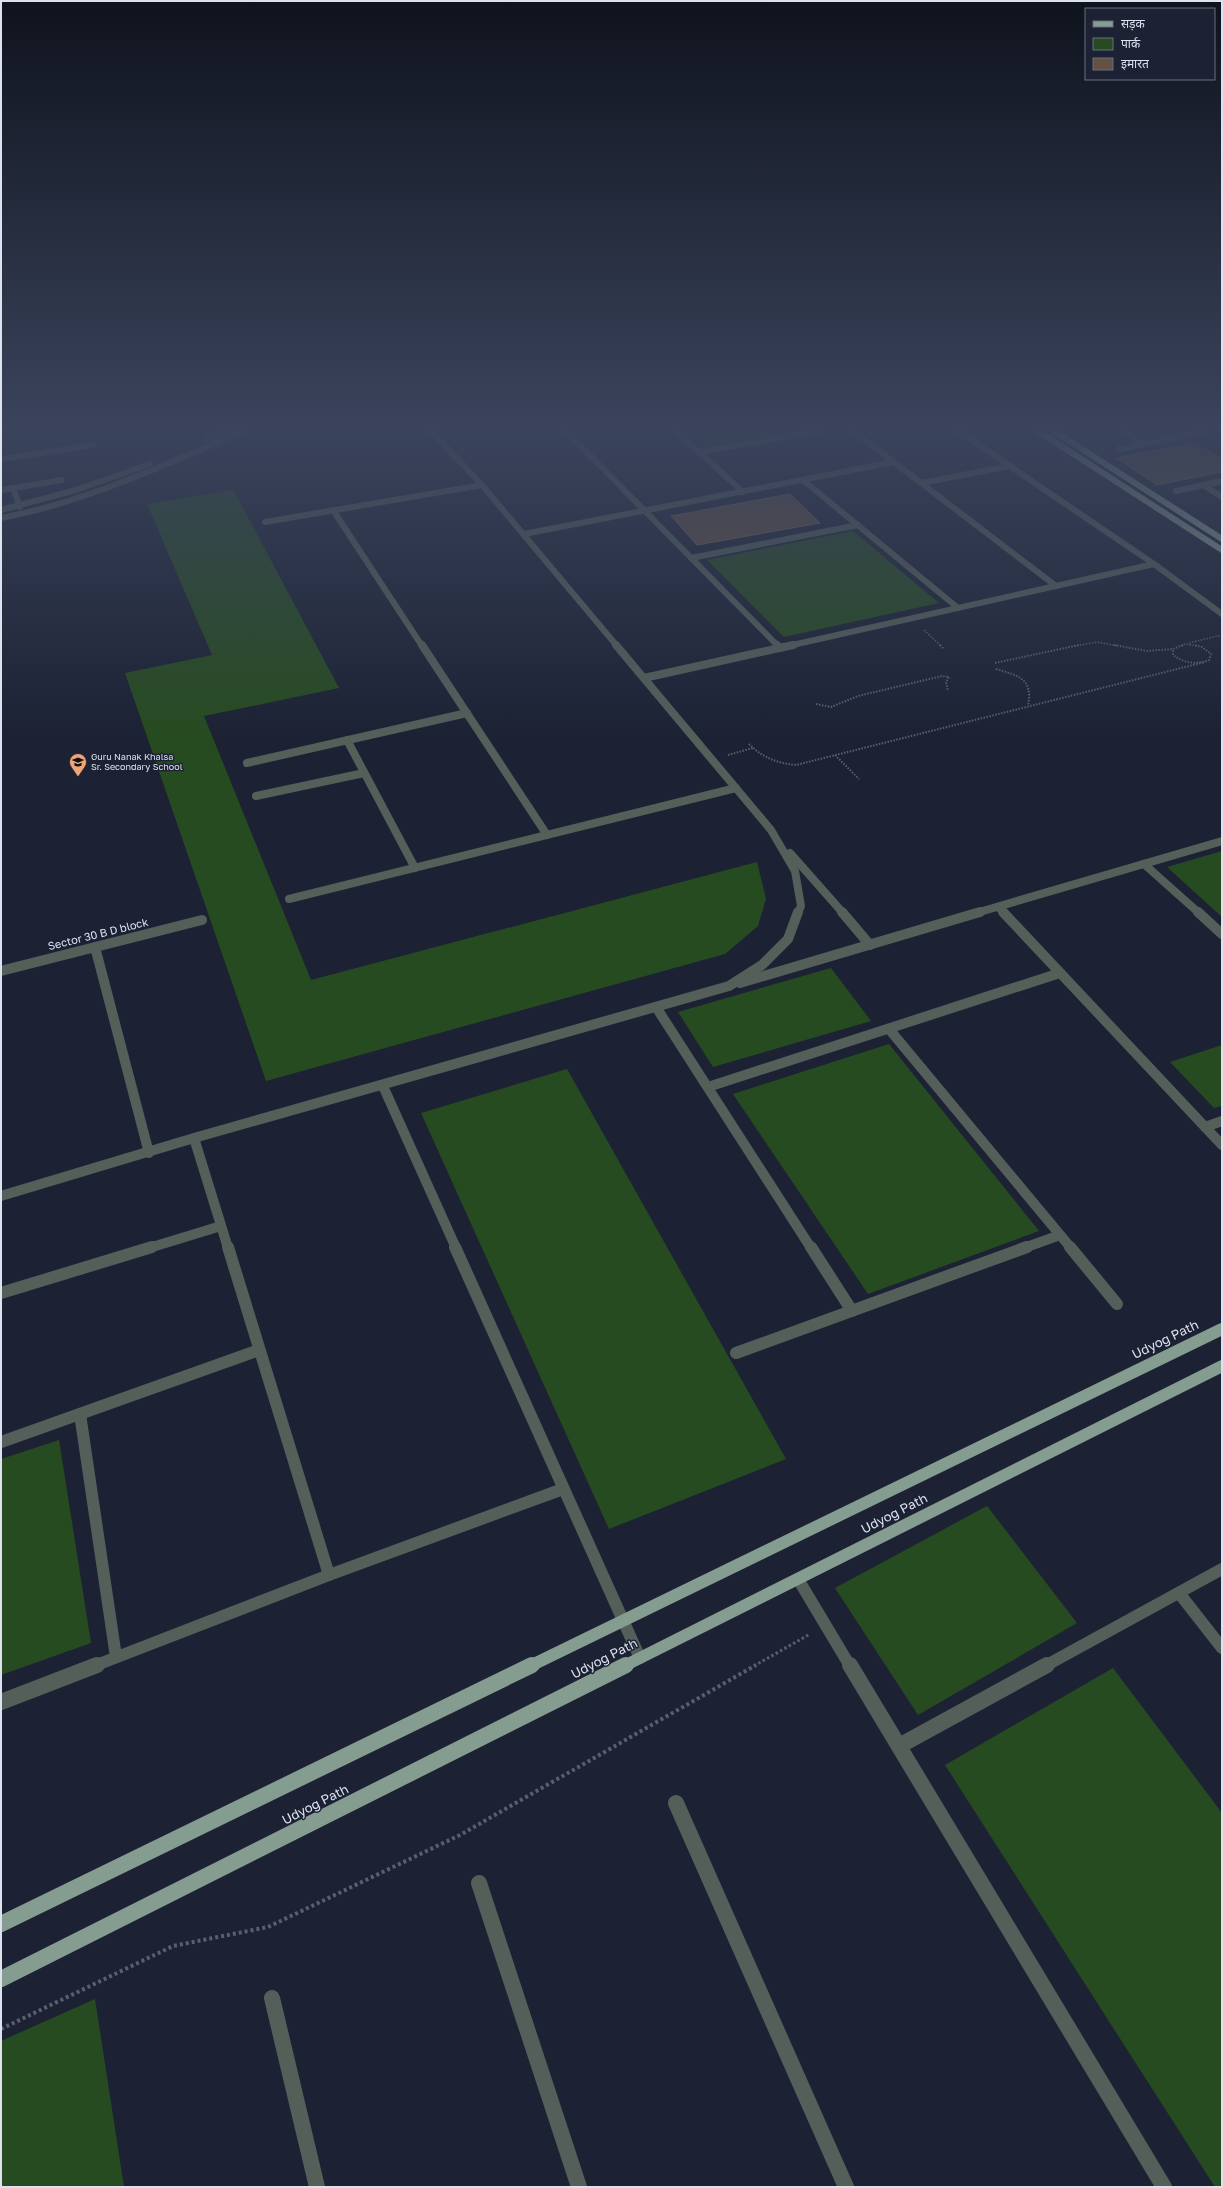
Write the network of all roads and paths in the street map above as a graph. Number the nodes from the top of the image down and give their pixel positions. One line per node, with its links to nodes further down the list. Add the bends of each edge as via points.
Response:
1 (348, 533): 31 (street)
2 (529, 533): 10 (street)
3 (666, 533): 13 (street)
4 (817, 533): 13 (street)
5 (868, 533): 16 (street)
6 (986, 533): 15 (street)
7 (1109, 533): 14 (street)
8 (1196, 533): 12 (main road)
9 (1213, 533): 11 (main road)
10 (524, 534): 27 (street)
11 (1222, 539)
12 (1222, 550)
13 (691, 558): 21 (street)
14 (1154, 564): 15 (street); 17 (street)
15 (1056, 586): 16 (street)
16 (958, 608): 18 (street)
17 (1222, 614)
18 (912, 618): 21 (street); 22 (path)
19 (1222, 635): 20 (path)
20 (1185, 644): 23 (path); 24 (path, via 1208,651 1211,657)
21 (780, 648): 27 (street)
22 (944, 649)
23 (1173, 649): 24 (path, via 1173,655 1182,660); 25 (path, via 1156,652 1092,642)
24 (1205, 662): 30 (path)
25 (995, 663)
26 (996, 669): 30 (path, via 1022,678 1030,687 1032,693)
27 (644, 678): 36 (street)
28 (948, 691): 29 (path, via 946,682 949,677 942,676 858,696 831,707)
29 (816, 704)
30 (1028, 707): 35 (path)
31 (467, 713): 32 (street); 43 (street)
32 (347, 740): 37 (street); 38 (street)
33 (749, 744): 34 (path)
34 (753, 748): 35 (path, via 763,758 776,763 796,765); 36 (path)
35 (835, 755): 39 (path)
36 (711, 759): 40 (street)
37 (247, 763)
38 (364, 772): 41 (street); 46 (street)
39 (859, 779)
40 (736, 788): 42 (street); 43 (street)
41 (256, 796)
42 (771, 830): 51 (street); 55 (street, via 795,870 801,906 788,939 762,965)
43 (547, 835): 46 (street)
44 (1222, 841): 45 (street)
45 (1144, 864): 48 (street); 50 (street)
46 (414, 868): 47 (street)
47 (289, 899)
48 (998, 907): 51 (street); 54 (street)
49 (202, 920): 52 (street, Sector 30 B D block)
50 (1222, 934)
51 (870, 945): 55 (street)
52 (95, 947): 53 (street, Sector 30 B D block); 64 (street)
53 (1, 971)
54 (1060, 973): 57 (street); 61 (street)
55 (729, 986): 56 (street)
56 (656, 1007): 58 (street); 59 (street)
57 (889, 1029): 59 (street); 67 (street)
58 (383, 1086): 62 (street); 77 (street)
59 (708, 1087): 70 (street)
60 (1222, 1121): 61 (street)
61 (1205, 1127): 63 (street)
62 (194, 1138): 64 (street); 66 (street)
63 (1222, 1145)
64 (149, 1153): 65 (street)
65 (1, 1196)
66 (221, 1226): 68 (street); 72 (street)
67 (1060, 1235): 69 (street); 70 (street)
68 (1, 1293)
69 (1117, 1304)
70 (852, 1311): 73 (street)
71 (1222, 1329): 82 (main road, Udyog Path)
72 (259, 1350): 75 (street); 79 (street)
73 (736, 1353)
74 (1222, 1366): 80 (main road, Udyog Path)
75 (80, 1414): 76 (street); 85 (street)
76 (1, 1442)
77 (563, 1489): 79 (street); 82 (street)
78 (1222, 1568): 81 (street)
79 (329, 1575): 85 (street)
80 (798, 1578): 83 (street); 86 (main road, Udyog Path)
81 (1179, 1594): 84 (street); 88 (street)
82 (623, 1621): 86 (street); 91 (main road, Udyog Path)
83 (826, 1624): 88 (street); 94 (path, via 460,1835 268,1927 173,1946)
84 (1222, 1648)
85 (116, 1657): 87 (street)
86 (640, 1658): 92 (main road, Udyog Path)
87 (1, 1702)
88 (899, 1746): 98 (street)
89 (676, 1803): 97 (street)
90 (479, 1883): 96 (street)
91 (1, 1924)
92 (1, 1979)
93 (272, 1998): 95 (street)
94 (1, 2029)
95 (317, 2187)
96 (579, 2187)
97 (846, 2187)
98 (1164, 2187)

